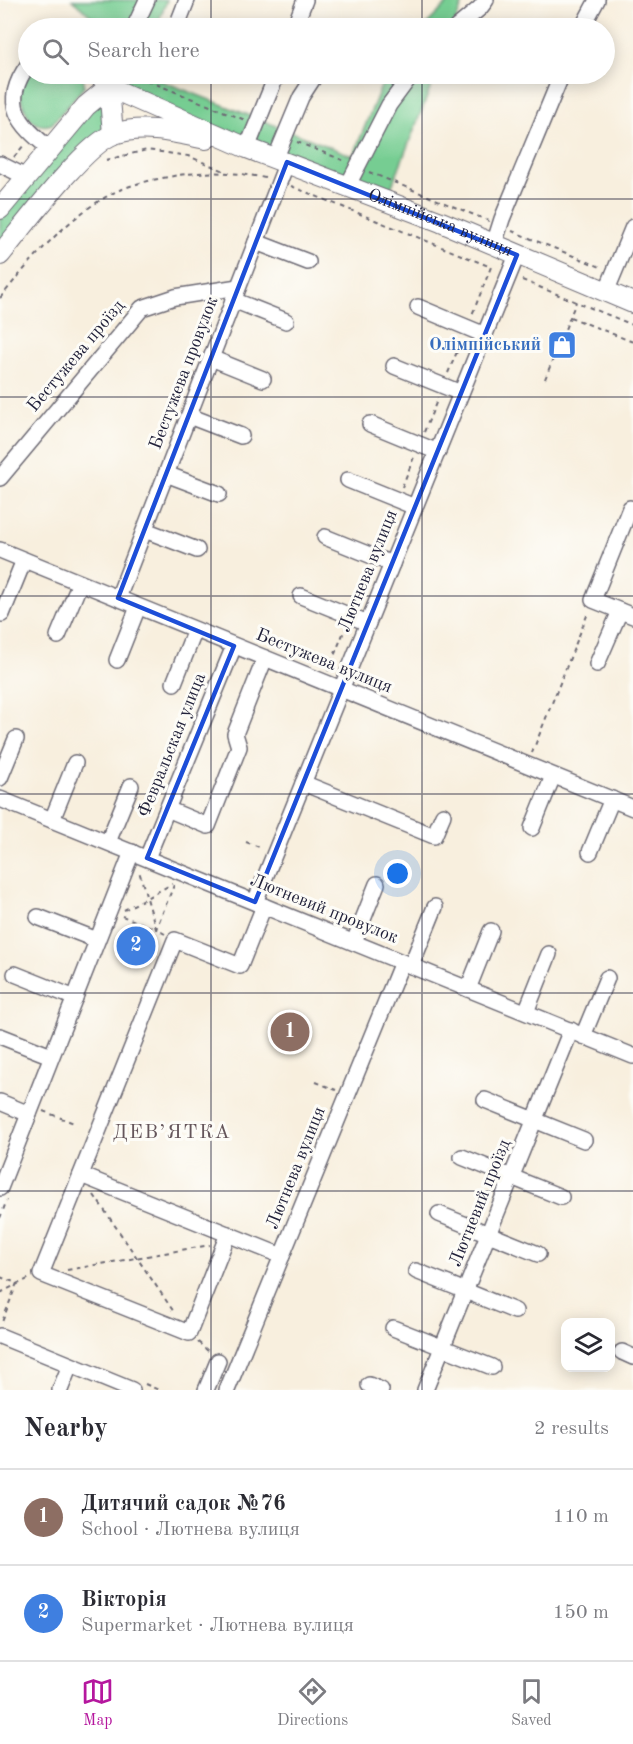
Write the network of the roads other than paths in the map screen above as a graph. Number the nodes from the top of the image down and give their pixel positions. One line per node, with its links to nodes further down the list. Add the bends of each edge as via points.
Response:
1 (147, 0): 6 (street)
2 (187, 0): 7 (street)
3 (305, 0): 8 (street)
4 (486, 0): 9 (street)
5 (597, 0): 10 (street)
6 (139, 18)
7 (180, 18)
8 (298, 18)
9 (468, 18)
10 (587, 18)
11 (18, 82): 21 (street, via 17,115 25,129)
12 (99, 84): 21 (main road)
13 (104, 84): 19 (main road)
14 (117, 84): 20 (main road, Олімпійська вулиця)
15 (272, 84): 20 (street)
16 (309, 84): 22 (street, Бестужева провулок, via 285,137)
17 (405, 84): 26 (street, via 389,105)
18 (558, 84): 30 (street)
19 (113, 134): 20 (main road, Олімпійська вулиця, via 149,130); 24 (main road)
20 (247, 148): 22 (main road, Олімпійська вулиця)
21 (50, 149): 24 (main road); 25 (main road)
22 (281, 160): 26 (main road, Олімпійська вулиця); 29 (street, Бестужева провулок, via 279,182)
23 (3, 165): 25 (street)
24 (73, 168): 31 (main road)
25 (26, 177): 27 (main road)
26 (348, 185): 30 (main road, Олімпійська вулиця)
27 (0, 209)
28 (633, 226): 34 (street)
29 (256, 242): 33 (street); 35 (street, Бестужева провулок)
30 (494, 244): 32 (main road, Олімпійська вулиця)
31 (0, 255)
32 (517, 255): 34 (main road, Олімпійська вулиця); 39 (street, Лютнева вулиця)
33 (308, 262)
34 (606, 292): 36 (main road, Олімпійська вулиця)
35 (236, 294): 38 (street); 40 (street, Бестужева провулок); 49 (street, Бестужева проїзд, via 175,297 141,308)
36 (633, 303)
37 (418, 307): 39 (street)
38 (286, 321)
39 (485, 335): 43 (street, Лютнева вулиця)
40 (211, 358): 42 (street); 44 (street, Бестужева провулок)
41 (394, 366): 43 (street)
42 (263, 379)
43 (461, 393): 47 (street, Лютнева вулиця)
44 (189, 416): 46 (street); 48 (street, Бестужева провулок)
45 (370, 424): 47 (street)
46 (241, 436)
47 (438, 452): 52 (street, Лютнева вулиця)
48 (166, 474): 51 (street); 54 (street, Бестужева провулок)
49 (0, 477)
50 (348, 480): 52 (street)
51 (219, 494)
52 (415, 507): 59 (street, Лютнева вулиця)
53 (632, 508): 64 (street, via 593,600)
54 (145, 530): 57 (street); 62 (street, Бестужева провулок)
55 (325, 537): 59 (street)
56 (0, 550): 58 (street, Бестужева вулиця)
57 (197, 550)
58 (24, 560): 60 (street, Бестужева вулиця); 65 (street)
59 (392, 564): 66 (street, Лютнева вулиця)
60 (80, 583): 62 (street, Бестужева вулиця); 68 (street)
61 (301, 596): 66 (street)
62 (118, 598): 63 (street, Бестужева вулиця)
63 (138, 606): 67 (street, Бестужева вулиця); 71 (street)
64 (626, 613): 72 (street)
65 (2, 614)
66 (368, 623): 74 (street, Лютнева вулиця)
67 (195, 630): 69 (street, Бестужева вулиця); 73 (street)
68 (58, 636)
69 (234, 646): 70 (street, Бестужева вулиця); 84 (street, Февральская улица)
70 (266, 658): 74 (street, Бестужева вулиця); 84 (street, via 235,734 239,747 208,826)
71 (117, 660)
72 (597, 664)
73 (174, 683)
74 (341, 689): 77 (street, Бестужева вулиця); 79 (street, Лютнева вулиця)
75 (16, 739): 78 (street)
76 (75, 763): 86 (street)
77 (553, 776): 82 (street, Бестужева вулиця); 87 (street)
78 (0, 778)
79 (303, 783): 85 (street, via 434,836); 92 (street, Лютнева вулиця)
80 (131, 786): 88 (street)
81 (0, 799): 86 (street, Лютневий провулок)
82 (612, 800): 83 (street, Бестужева вулиця); 89 (street)
83 (633, 808)
84 (167, 809): 90 (street, Февральская улица)
85 (443, 814)
86 (52, 820): 88 (street, Лютневий провулок)
87 (532, 828)
88 (108, 842): 90 (street, Лютневий провулок)
89 (590, 852)
90 (139, 858): 92 (street, Лютневий провулок); 96 (street)
91 (377, 884): 97 (street)
92 (260, 904): 97 (street, Лютневий провулок); 116 (street, Лютнева вулиця, via 240,966 175,940)
93 (435, 908): 99 (street, Лютнева вулиця)
94 (38, 917): 96 (street)
95 (491, 931): 102 (street)
96 (97, 940): 103 (street)
97 (354, 942): 99 (street, Лютневий провулок)
98 (549, 954): 104 (street)
99 (407, 964): 102 (street, Лютневий провулок); 124 (street, Лютнева вулиця)
100 (15, 975): 103 (street)
101 (607, 978): 105 (street, Лютневий проїзд)
102 (468, 988): 104 (street, Лютневий провулок)
103 (75, 998): 107 (street)
104 (526, 1012): 105 (street, Лютневий провулок)
105 (577, 1033): 108 (street, Лютневий провулок); 112 (street, Лютневий проїзд)
106 (0, 1036): 107 (street)
107 (51, 1056): 111 (street)
108 (633, 1056)
109 (485, 1100): 112 (street)
110 (0, 1102): 111 (street)
111 (35, 1112): 115 (street)
112 (535, 1120): 113 (street); 117 (street, Лютневий проїзд)
113 (584, 1140)
114 (462, 1157): 117 (street)
115 (4, 1169): 118 (street)
116 (81, 1175): 122 (street); 122 (street, via 41,1274 189,1333)
117 (512, 1177): 119 (street); 121 (street, Лютневий проїзд)
118 (0, 1188)
119 (561, 1197)
120 (439, 1214): 121 (street)
121 (489, 1234): 123 (street); 126 (street, Лютневий проїзд)
122 (227, 1238): 124 (street)
123 (538, 1254)
124 (282, 1256): 137 (street, Лютнева вулиця)
125 (416, 1271): 126 (street)
126 (466, 1291): 127 (street); 130 (street, Лютневий проїзд)
127 (514, 1311)
128 (393, 1328): 130 (street)
129 (0, 1336): 132 (street)
130 (443, 1348): 133 (street); 138 (street, Лютневий проїзд)
131 (218, 1361): 136 (street)
132 (70, 1365): 134 (street); 135 (street)
133 (492, 1367)
134 (60, 1390)
135 (132, 1390)
136 (206, 1390)
137 (227, 1390)
138 (425, 1390)

